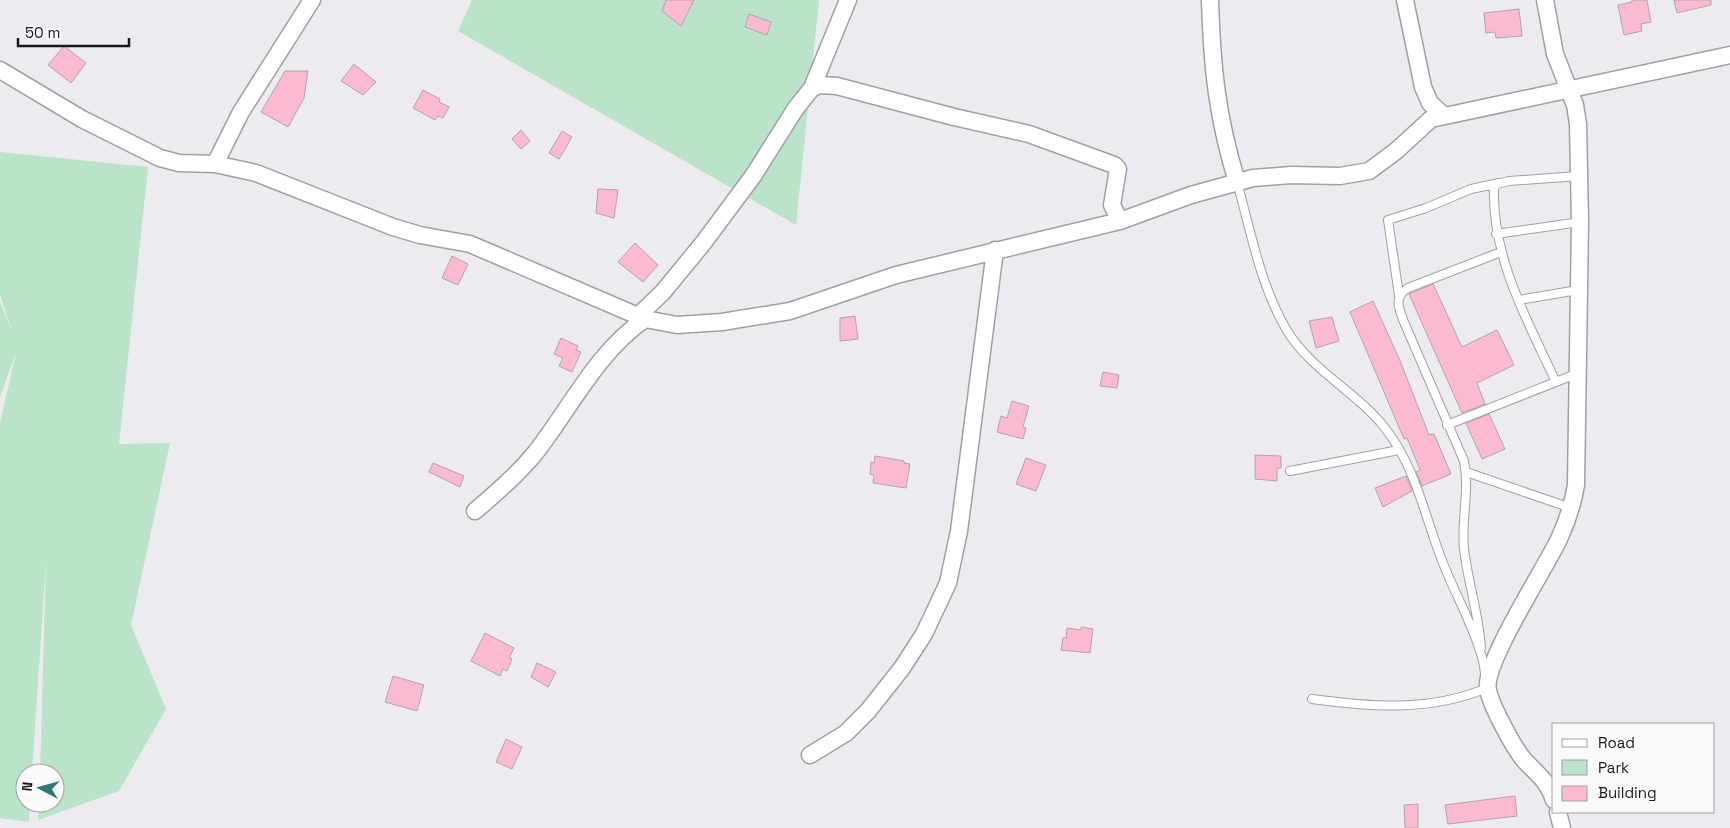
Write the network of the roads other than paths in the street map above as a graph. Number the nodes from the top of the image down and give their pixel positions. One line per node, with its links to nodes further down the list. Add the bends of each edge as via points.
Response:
1 (312, 0): 11 (street, via 241,112)
2 (848, 0): 8 (street)
3 (1210, 0): 13 (street, via 1213,76 1220,121)
4 (1405, 0): 10 (street, via 1423,87 1430,103)
5 (1545, 0): 9 (street, via 1555,54)
6 (1730, 55): 9 (street)
7 (0, 70): 11 (street, via 82,119 160,158 179,163)
8 (812, 88): 15 (street, via 820,85 855,90 1028,134 1114,164 1118,169 1112,205); 23 (street, via 753,176)
9 (1568, 89): 10 (street); 12 (street, via 1578,124)
10 (1443, 115): 13 (street, via 1424,124 1369,171 1340,176 1253,178)
11 (215, 164): 23 (street, via 256,174 393,227 470,244)
12 (1578, 176): 14 (lane); 16 (street)
13 (1237, 182): 15 (street); 27 (lane, via 1263,280 1286,328 1308,357 1366,405)
14 (1499, 183): 17 (lane, via 1494,188); 21 (lane, via 1388,220)
15 (1120, 221): 18 (street)
16 (1580, 222): 17 (lane); 20 (street)
17 (1496, 234): 19 (lane)
18 (995, 250): 23 (street, via 896,275 790,311 758,318 677,325); 35 (street, via 959,531 948,583 924,634 897,675 846,733)
19 (1501, 252): 21 (lane, via 1408,288); 22 (lane)
20 (1578, 290): 22 (lane); 24 (street)
21 (1399, 295): 26 (lane, via 1399,308)
22 (1518, 300): 25 (lane)
23 (642, 317): 31 (street, via 605,353 535,453)
24 (1576, 374): 25 (lane); 30 (street, via 1576,485)
25 (1556, 382): 26 (lane)
26 (1447, 425): 29 (lane)
27 (1399, 450): 28 (lane); 32 (lane)
28 (1290, 471)
29 (1466, 472): 30 (lane); 32 (lane, via 1464,549)
30 (1571, 508): 33 (street, via 1560,538 1501,645)
31 (475, 511)
32 (1482, 655): 33 (lane)
33 (1487, 688): 34 (lane, via 1412,707); 36 (street, via 1516,748 1540,774)
34 (1312, 699)
35 (810, 755)
36 (1552, 796)
37 (1558, 813): 38 (street)
38 (1562, 828)

